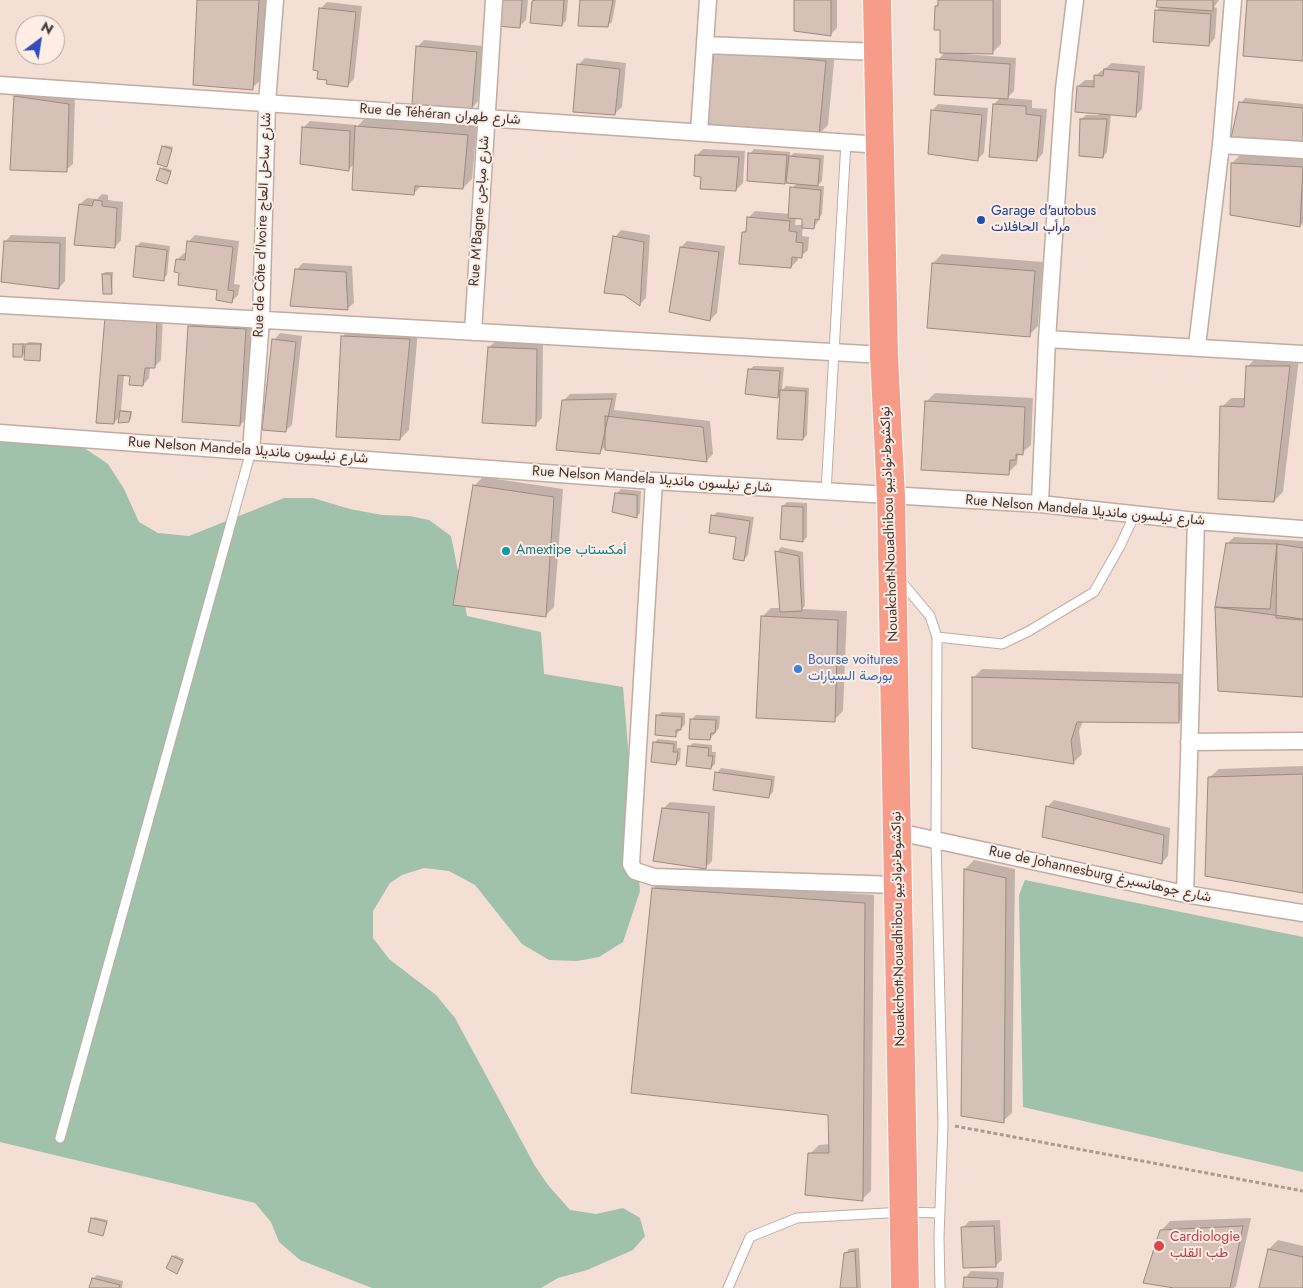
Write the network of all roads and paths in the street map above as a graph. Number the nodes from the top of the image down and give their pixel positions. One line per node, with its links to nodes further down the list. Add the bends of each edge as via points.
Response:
1 (276, 0): 10 (street, Rue de Côte d'Ivoire شارع ساحل العاج)
2 (494, 0): 11 (street, Rue M'Bagne شارع مباجن)
3 (708, 0): 7 (street)
4 (877, 0): 8 (highway, Nouakchott-Nouadhibou نواكشوط-نواذيبو)
5 (1075, 0): 20 (street, via 1064,89)
6 (1233, 0): 15 (street)
7 (705, 45): 8 (street); 12 (street)
8 (878, 52): 14 (highway, Nouakchott-Nouadhibou نواكشوط-نواذيبو)
9 (0, 85): 10 (street, Rue de Téhéran شارع طهران)
10 (267, 103): 11 (street, Rue de Téhéran شارع طهران); 18 (street, Rue de Côte d'Ivoire شارع ساحل العاج)
11 (486, 118): 12 (street, Rue de Téhéran شارع طهران); 19 (street, Rue M'Bagne شارع مباجن)
12 (699, 132): 13 (street, Rue de Téhéran شارع طهران)
13 (846, 142): 14 (street, Rue de Téhéran شارع طهران); 22 (lane)
14 (881, 145): 24 (highway, Nouakchott-Nouadhibou نواكشوط-نواذيبو)
15 (1221, 145): 16 (street); 21 (street)
16 (1303, 150)
17 (0, 305): 18 (street)
18 (260, 320): 19 (street); 26 (street, Rue de Côte d'Ivoire شارع ساحل العاج)
19 (473, 332): 22 (street)
20 (1047, 339): 21 (street); 30 (street)
21 (1197, 346): 23 (street)
22 (833, 352): 24 (street); 28 (lane)
23 (1303, 354)
24 (884, 355): 29 (highway, Nouakchott-Nouadhibou نواكشوط-نواذيبو)
25 (0, 432): 26 (street, Rue Nelson Mandela شارع نيلسون مانديلا)
26 (251, 451): 27 (street, Rue Nelson Mandela شارع نيلسون مانديلا); 44 (lane)
27 (654, 481): 28 (street, Rue Nelson Mandela شارع نيلسون مانديلا); 40 (street, via 631,864 635,871 654,877)
28 (826, 492): 29 (street, Rue Nelson Mandela شارع نيلسون مانديلا)
29 (891, 497): 30 (street, Rue Nelson Mandela شارع نيلسون مانديلا); 34 (highway, Nouakchott-Nouadhibou نواكشوط-نواذيبو)
30 (1040, 504): 31 (street, Rue Nelson Mandela شارع نيلسون مانديلا)
31 (1135, 514): 32 (street, Rue Nelson Mandela شارع نيلسون مانديلا); 35 (lane, via 1094,592 1002,644)
32 (1196, 521): 33 (street, Rue Nelson Mandela شارع نيلسون مانديلا); 37 (street)
33 (1303, 529)
34 (892, 571): 35 (lane, via 930,616); 38 (highway, Nouakchott-Nouadhibou نواكشوط-نواذيبو)
35 (937, 637): 39 (lane)
36 (1303, 740): 37 (street)
37 (1189, 742): 41 (street)
38 (898, 832): 39 (street, Rue de Johannesburg شارع جوهانسبرغ); 40 (highway, Nouakchott-Nouadhibou نواكشوط-نواذيبو)
39 (936, 840): 41 (street, Rue de Johannesburg شارع جوهانسبرغ); 43 (lane)
40 (897, 885): 46 (highway, Nouakchott-Nouadhibou نواكشوط-نواذيبو)
41 (1185, 894): 42 (street, Rue de Johannesburg شارع جوهانسبرغ)
42 (1303, 914)
43 (943, 1124): 45 (path); 47 (lane)
44 (60, 1138)
45 (1303, 1191)
46 (904, 1212): 47 (lane); 48 (lane, via 797,1218 750,1237); 49 (highway, Nouakchott-Nouadhibou نواكشوط-نواذيبو)
47 (940, 1213): 50 (lane)
48 (728, 1288)
49 (906, 1288)
50 (940, 1288)

